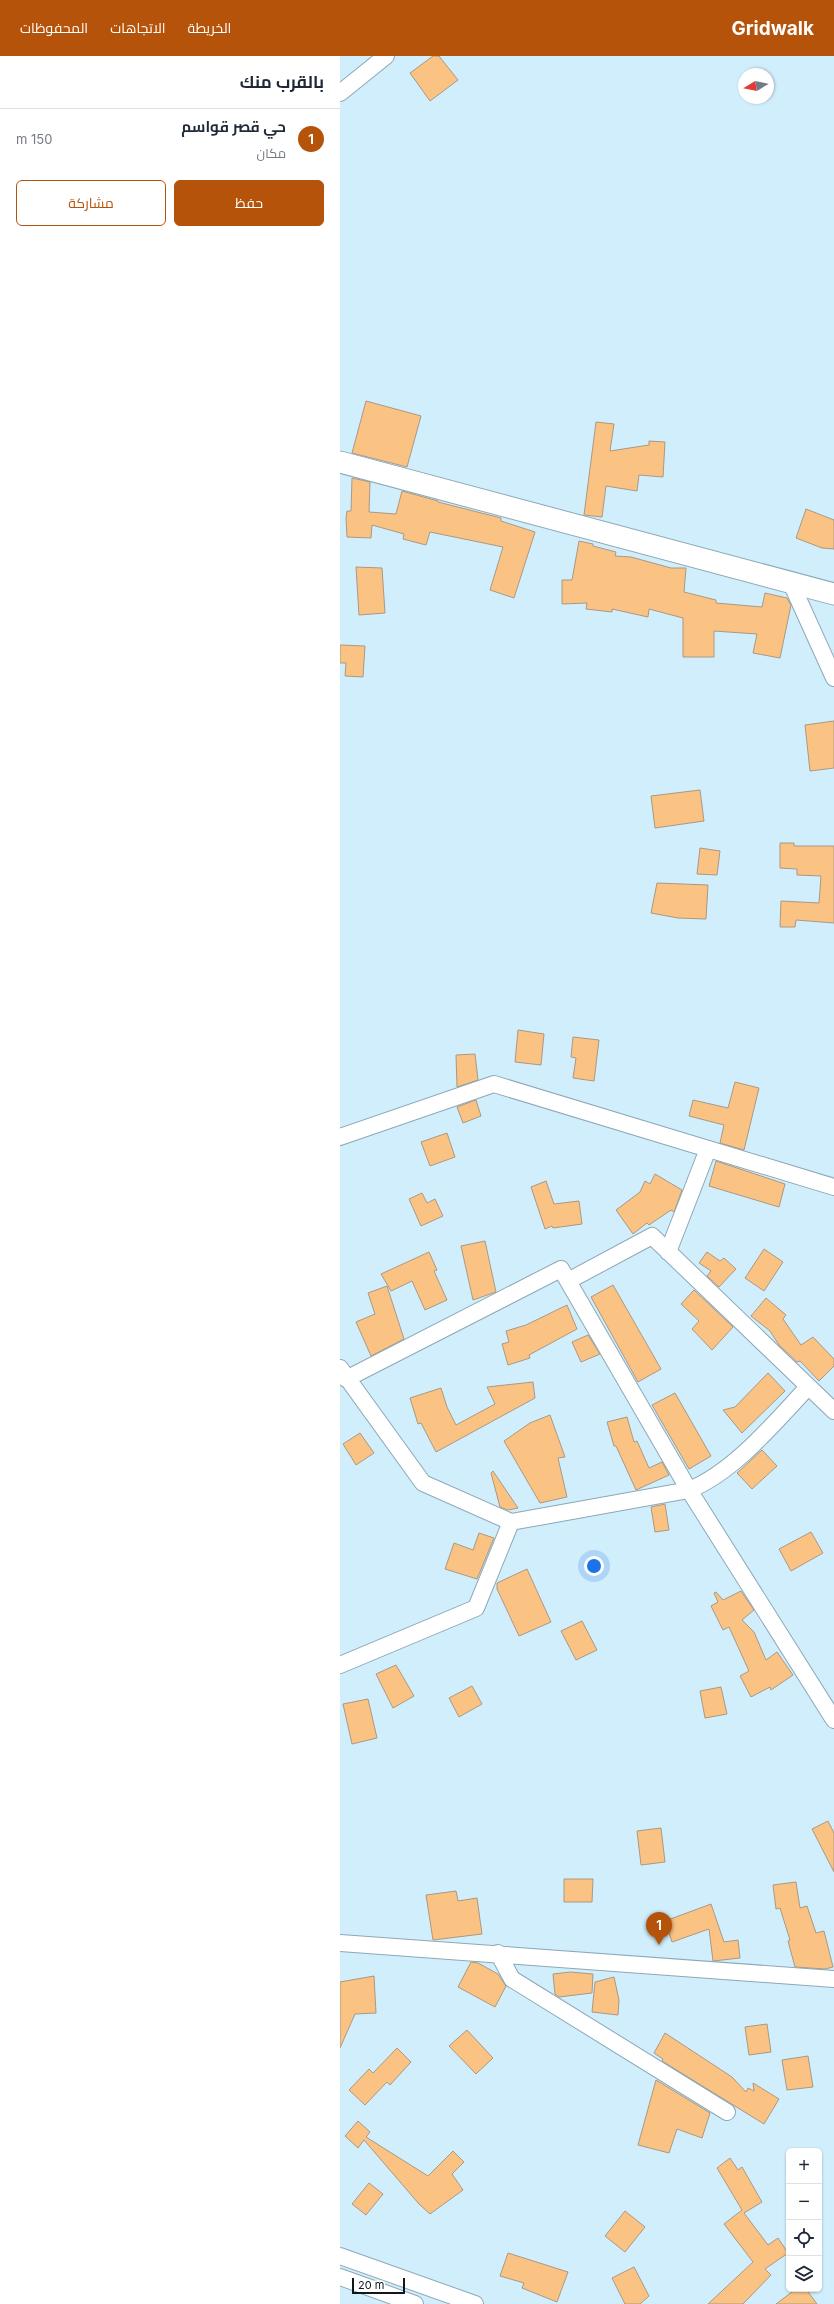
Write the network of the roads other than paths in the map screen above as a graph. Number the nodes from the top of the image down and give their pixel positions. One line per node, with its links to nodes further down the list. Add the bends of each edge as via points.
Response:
1 (386, 56): 2 (street)
2 (340, 93)
3 (340, 462): 4 (street)
4 (791, 583): 5 (street); 6 (street)
5 (834, 594)
6 (834, 678)
7 (340, 1137): 8 (street, via 494,1084)
8 (708, 1149): 9 (street); 10 (street)
9 (834, 1187)
10 (668, 1252): 11 (street, via 652,1236); 13 (street)
11 (568, 1282): 12 (street, via 561,1269); 15 (street)
12 (343, 1374): 16 (street, via 424,1483)
13 (808, 1388): 14 (street); 15 (street, via 748,1450 701,1485)
14 (834, 1411)
15 (688, 1490): 16 (street); 18 (street)
16 (511, 1522): 17 (street, via 476,1608)
17 (340, 1665)
18 (834, 1720)
19 (340, 1943): 20 (street)
20 (498, 1953): 21 (street); 22 (street, via 512,1979)
21 (834, 1979)
22 (727, 2112)
23 (340, 2256): 27 (street)
24 (340, 2277): 25 (street)
25 (377, 2298): 26 (street)
26 (415, 2304)
27 (475, 2304)

